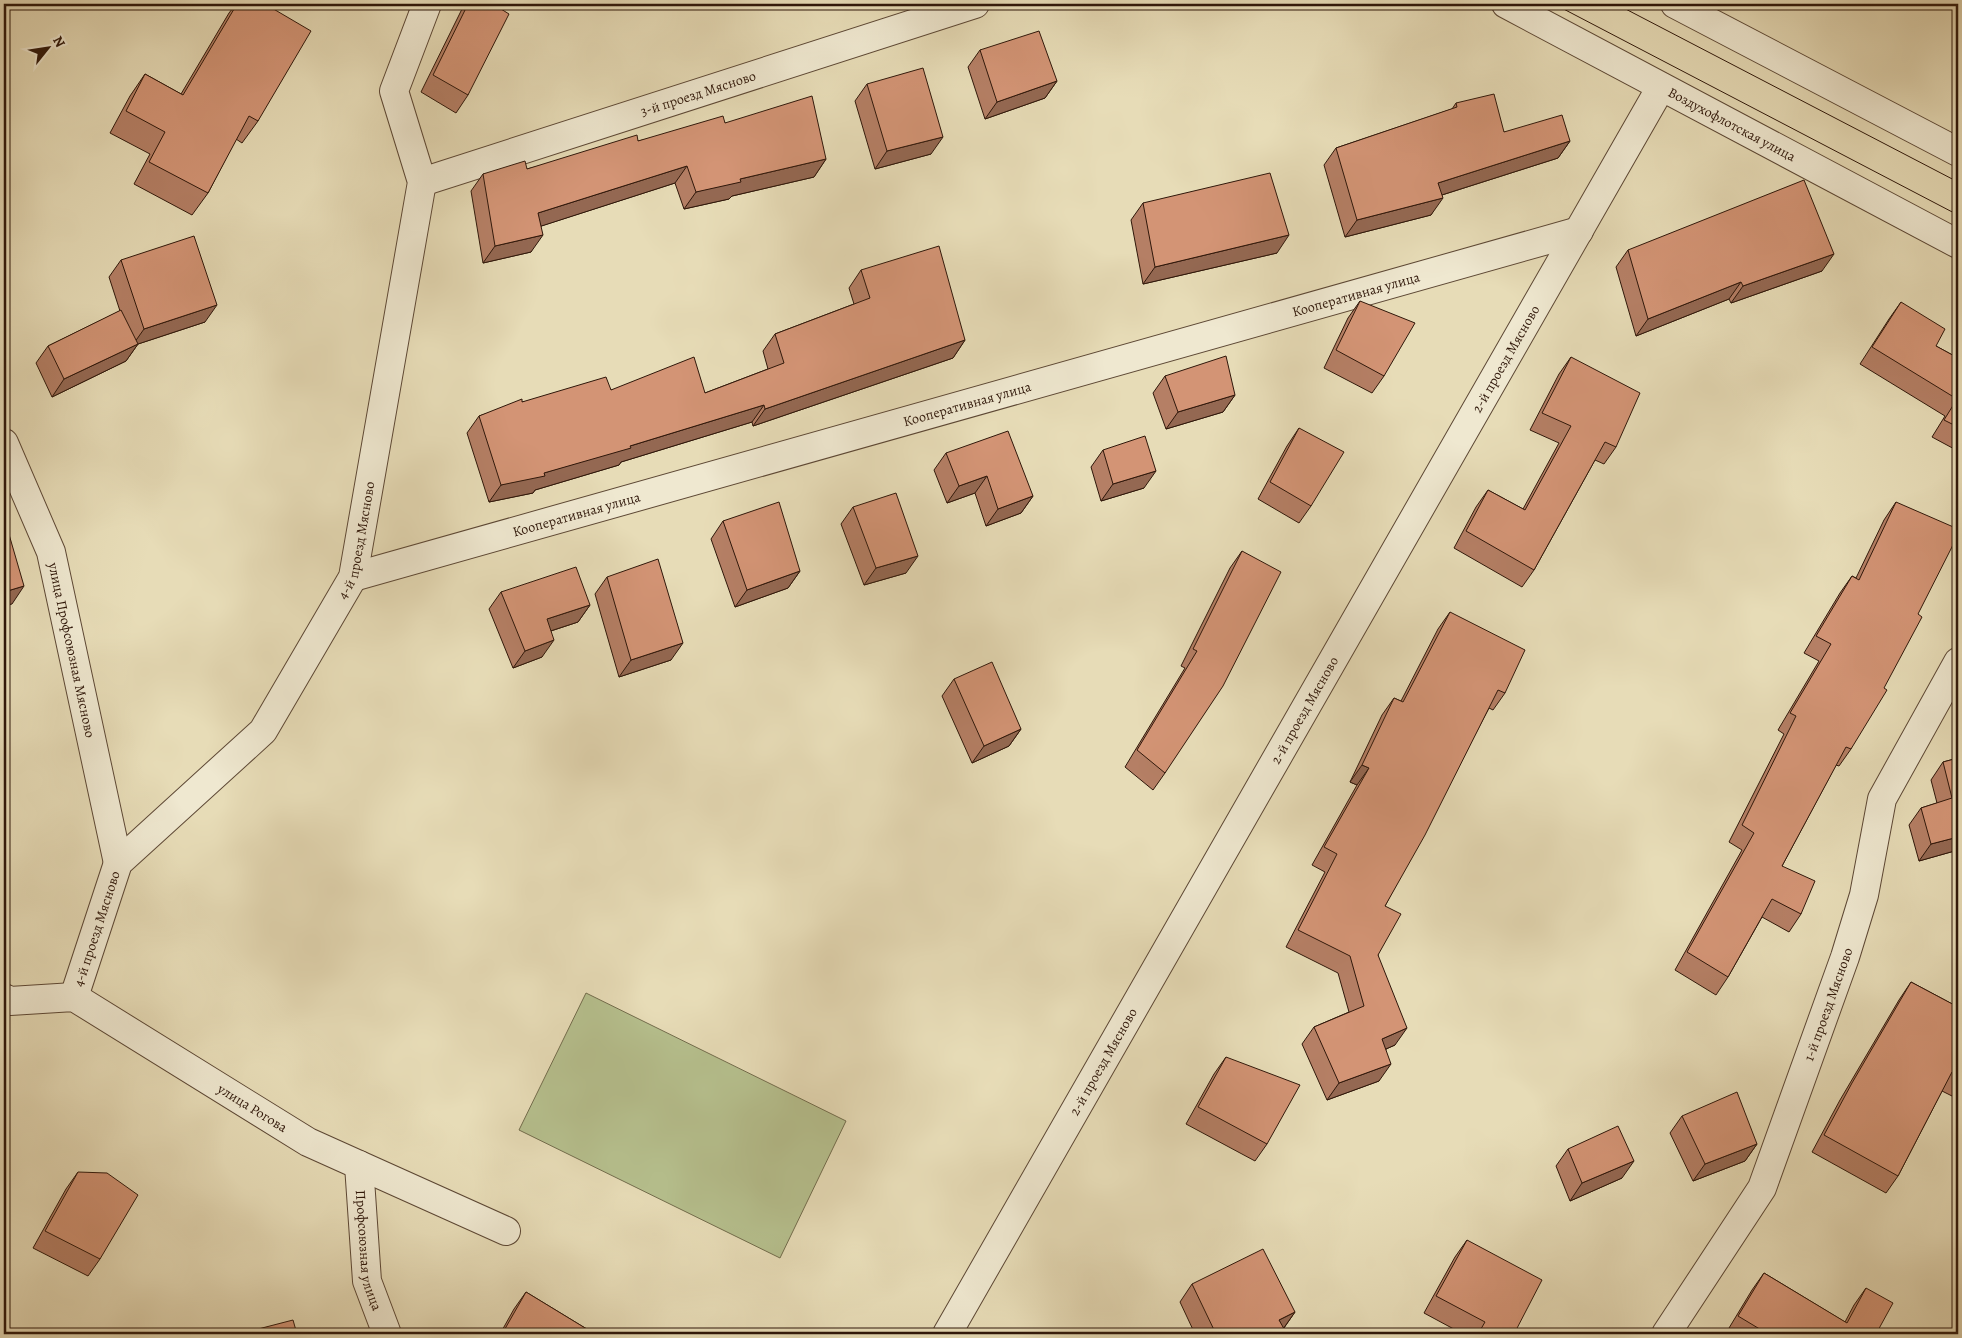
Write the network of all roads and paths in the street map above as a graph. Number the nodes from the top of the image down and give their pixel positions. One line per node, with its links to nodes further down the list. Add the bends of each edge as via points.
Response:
1 (427, 4): 8 (street, 4-й проезд Мясново, via 394,91)
2 (975, 4): 8 (street, 3-й проезд Мясново)
3 (1506, 4): 6 (street, Воздухофлотская улица)
4 (1675, 4): 5 (street)
5 (1704, 11): 7 (street)
6 (1661, 87): 9 (street, 2-й проезд Мясново); 10 (street, Воздухофлотская улица)
7 (1958, 152)
8 (422, 182): 12 (street, 4-й проезд Мясново)
9 (1579, 231): 12 (street, Кооперативная улица); 20 (street, 2-й проезд Мясново)
10 (1958, 244)
11 (4, 443): 14 (street, улица Профсоюзная Мясново, via 51,552)
12 (353, 577): 14 (street, 4-й проезд Мясново, via 263,731)
13 (1958, 662): 21 (street, 1-й проезд Мясново, via 1882,799 1864,896 1762,1188)
14 (118, 863): 15 (street, 4-й проезд Мясново)
15 (74, 997): 16 (street, via 10,1001); 17 (street, улица Рогова, via 308,1142)
16 (4, 998)
17 (359, 1165): 18 (street, улица Рогова); 19 (street, Профсоюзная улица, via 367,1281)
18 (506, 1231)
19 (387, 1334)
20 (947, 1334)
21 (1666, 1334)

